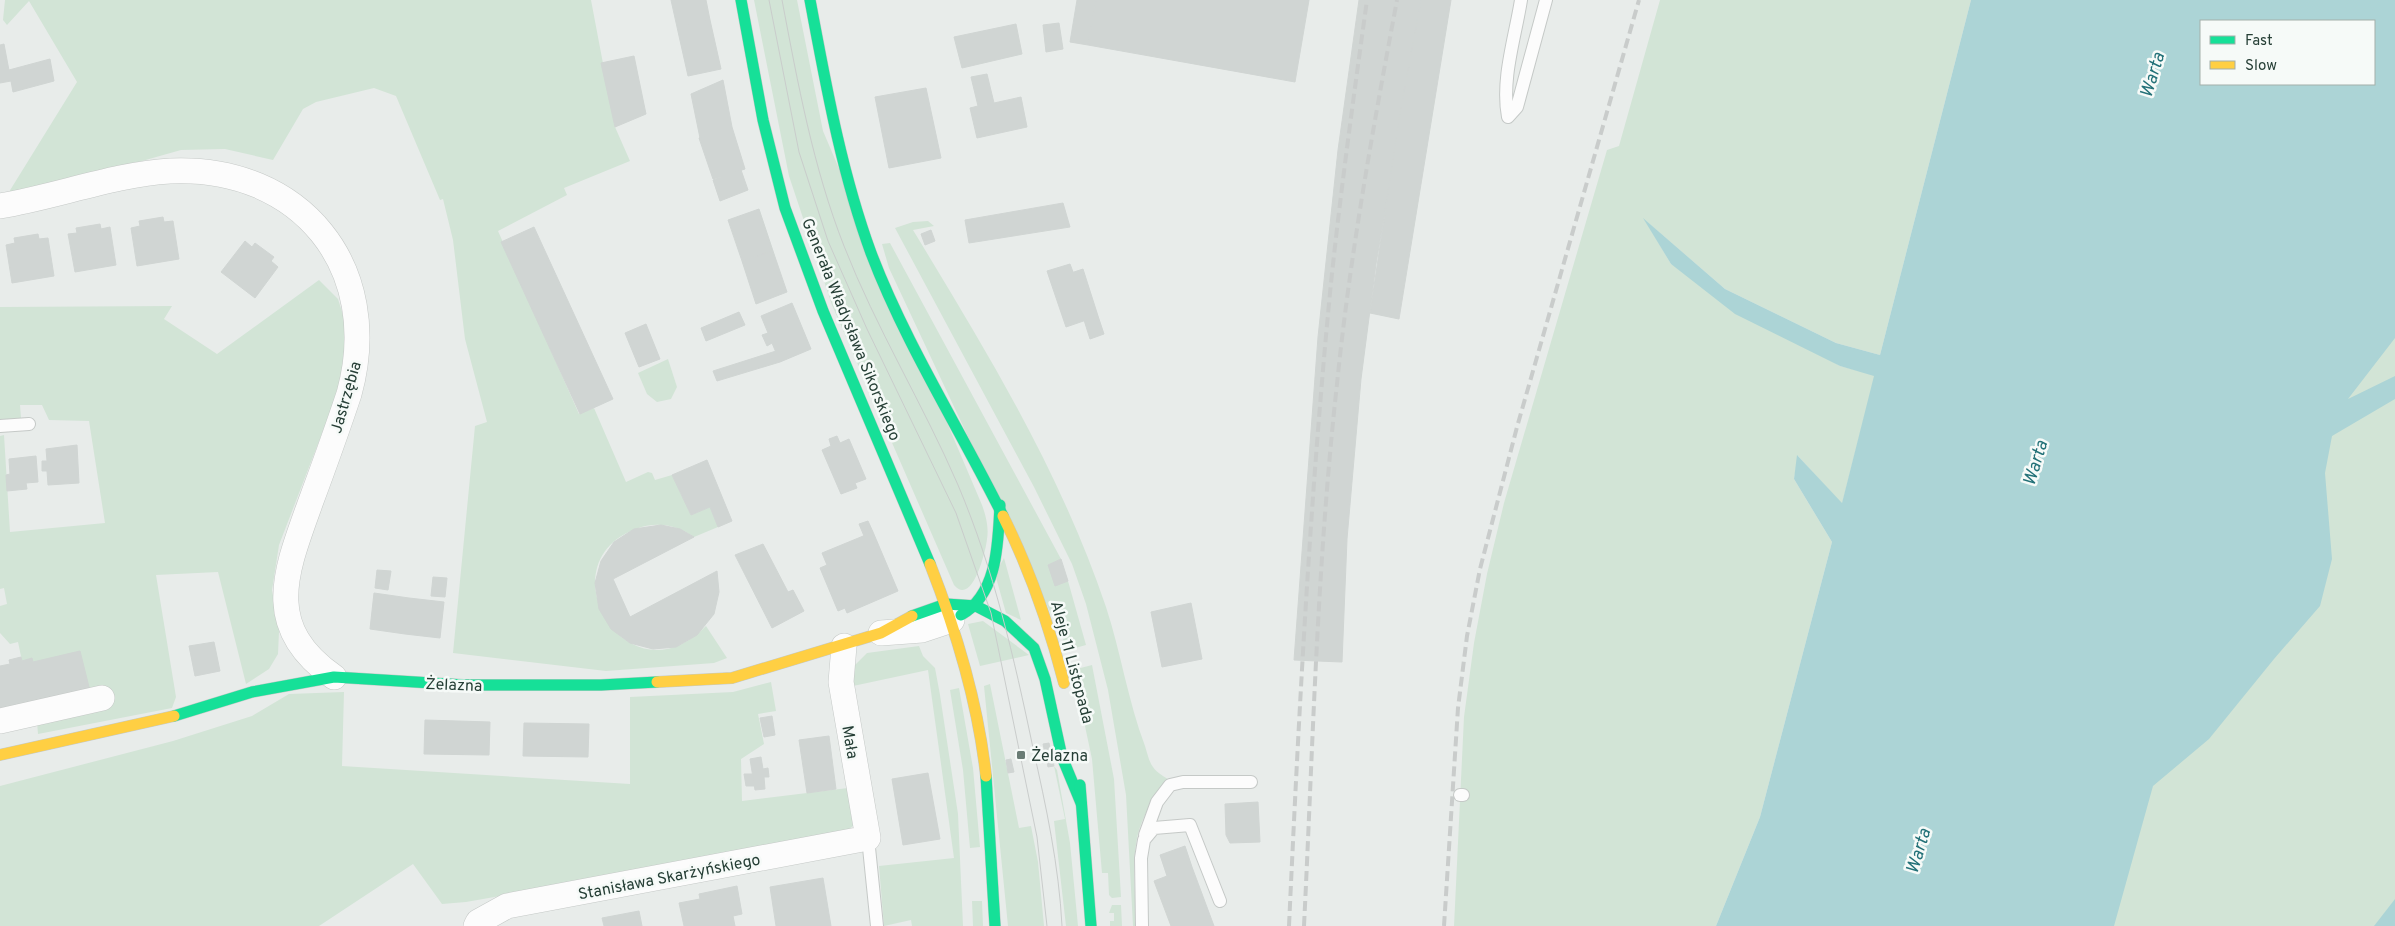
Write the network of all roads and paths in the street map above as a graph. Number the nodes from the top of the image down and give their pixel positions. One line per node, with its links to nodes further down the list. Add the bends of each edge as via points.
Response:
1 (741, 0): 10 (main road, Generała Władysława Sikorskiego, via 771,154 794,235)
2 (810, 0): 8 (main road, via 845,165 875,263 899,316)
3 (1521, 0): 4 (lane, via 1506,86 1508,117 1517,107)
4 (1546, 0)
5 (0, 206): 13 (street, Jastrzębia, via 149,173 194,172 240,181 264,190 307,216 323,234 337,254 352,291 358,323 356,370 289,564 285,596 291,627 299,642 308,656)
6 (30, 424): 7 (lane)
7 (0, 426)
8 (1000, 504): 9 (main road, via 991,570); 14 (main road, Aleje 11 Listopada, via 1032,575)
9 (976, 606): 10 (main road); 10 (main road); 21 (main road, via 1005,621 1034,648 1045,679 1062,757)
10 (949, 612): 11 (street, Żelazna, via 922,630); 27 (main road, via 969,678 987,777)
11 (881, 633): 12 (main road, Żelazna)
12 (844, 646): 13 (main road, Żelazna, via 732,678 601,686 474,685); 22 (street, Mała, via 841,682)
13 (334, 678): 17 (main road, Żelazna, via 252,692 173,716)
14 (1067, 695)
15 (102, 698): 16 (street)
16 (12, 719): 17 (street)
17 (28, 748): 18 (main road, Żelazna)
18 (0, 755)
19 (1079, 769): 21 (main road)
20 (1251, 782): 23 (lane, via 1183,782 1170,785 1156,802)
21 (1081, 804): 28 (main road)
22 (868, 838): 25 (street, Stanisława Skarżyńskiego, via 507,906); 26 (lane)
23 (1144, 840): 24 (lane, via 1154,828 1190,825); 29 (lane, via 1141,858)
24 (1220, 901)
25 (476, 926)
26 (877, 926)
27 (996, 926)
28 (1091, 926)
29 (1142, 926)

